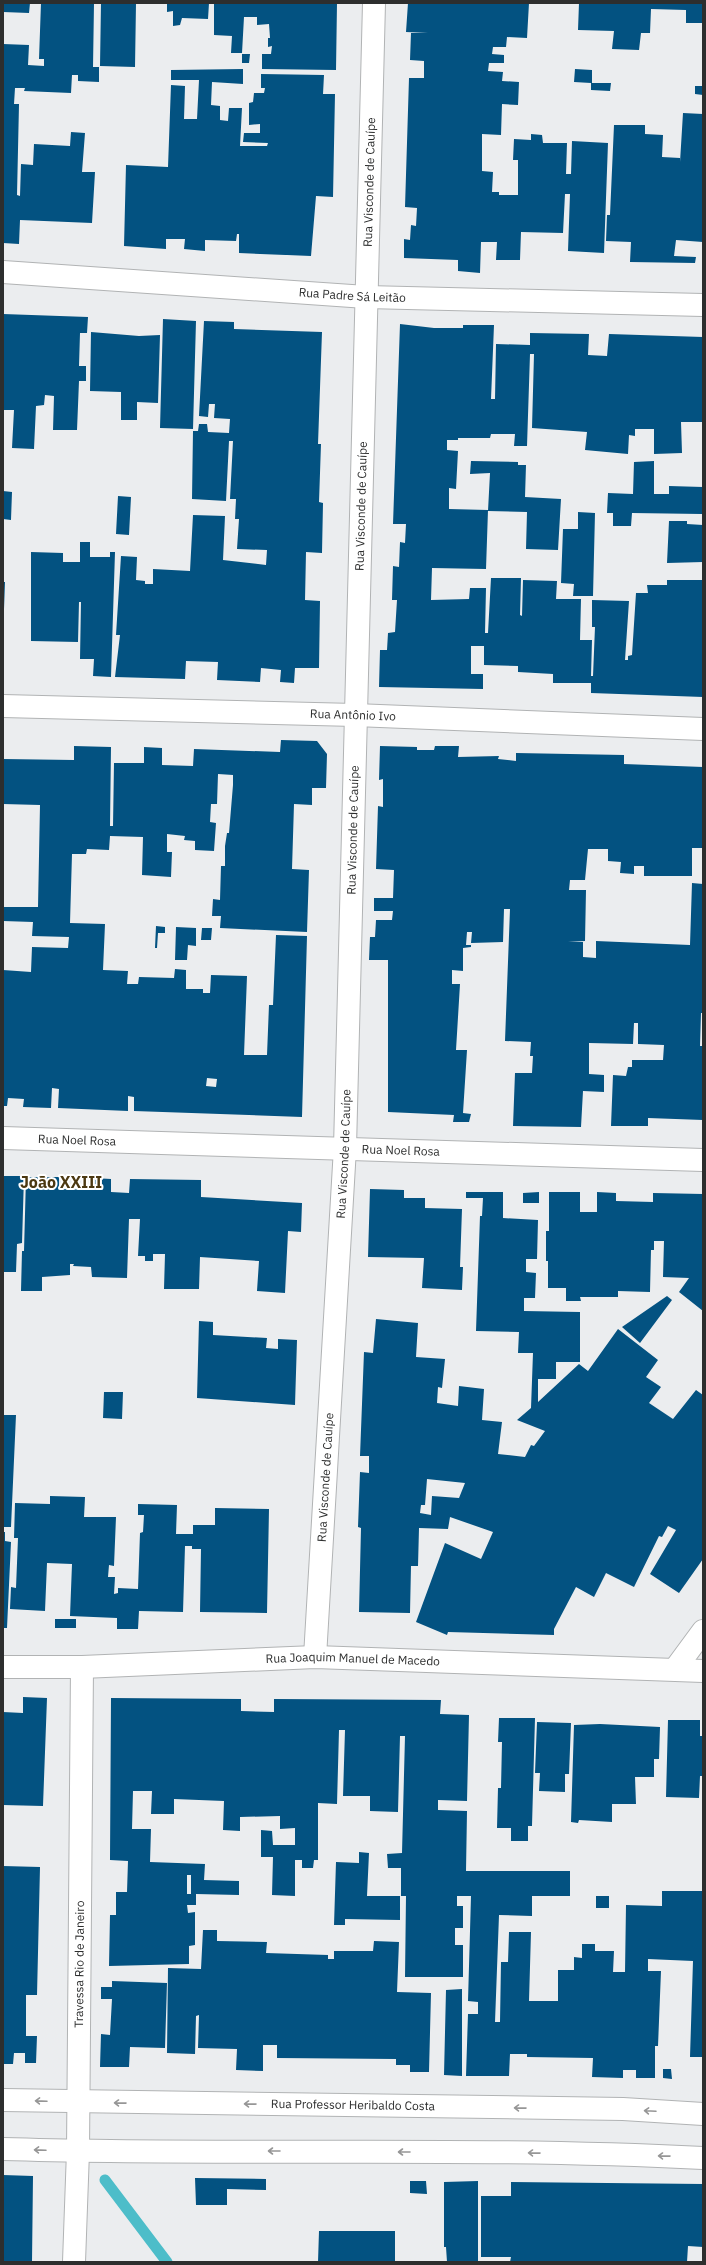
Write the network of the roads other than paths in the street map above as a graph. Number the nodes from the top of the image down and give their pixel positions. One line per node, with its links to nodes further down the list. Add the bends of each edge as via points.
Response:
1 (374, 3): 3 (street, Rua Visconde de Cauípe)
2 (3, 272): 3 (street, Rua Padre Sá Leitão)
3 (366, 297): 4 (street, Rua Padre Sá Leitão); 6 (street, Rua Visconde de Cauípe)
4 (703, 305)
5 (3, 706): 6 (street, Rua Antônio Ivo)
6 (355, 715): 7 (street, Rua Antônio Ivo); 9 (street, Rua Visconde de Cauípe)
7 (703, 729)
8 (3, 1138): 9 (street, Rua Noel Rosa)
9 (345, 1148): 10 (street, Rua Noel Rosa); 12 (street, Rua Visconde de Cauípe)
10 (703, 1160)
11 (703, 1631): 15 (street)
12 (315, 1657): 14 (street, Rua Joaquim Manuel de Macedo); 15 (street, Rua Joaquim Manuel de Macedo)
13 (3, 1667): 14 (street, Rua Joaquim Manuel de Macedo)
14 (82, 1667): 18 (street, Travessa Rio de Janeiro)
15 (675, 1670): 16 (street, Rua Joaquim Manuel de Macedo)
16 (703, 1671)
17 (3, 2100): 18 (street, Rua Professor Heribaldo Costa, one-way to 17)
18 (78, 2102): 19 (street, Rua Professor Heribaldo Costa, one-way to 18, via 623,2109); 21 (street, Travessa Rio de Janeiro)
19 (703, 2114)
20 (3, 2148): 21 (street, one-way to 20)
21 (78, 2151): 22 (street, one-way to 21, via 462,2152); 23 (street, Travessa Rio de Janeiro)
22 (703, 2158)
23 (74, 2262)

